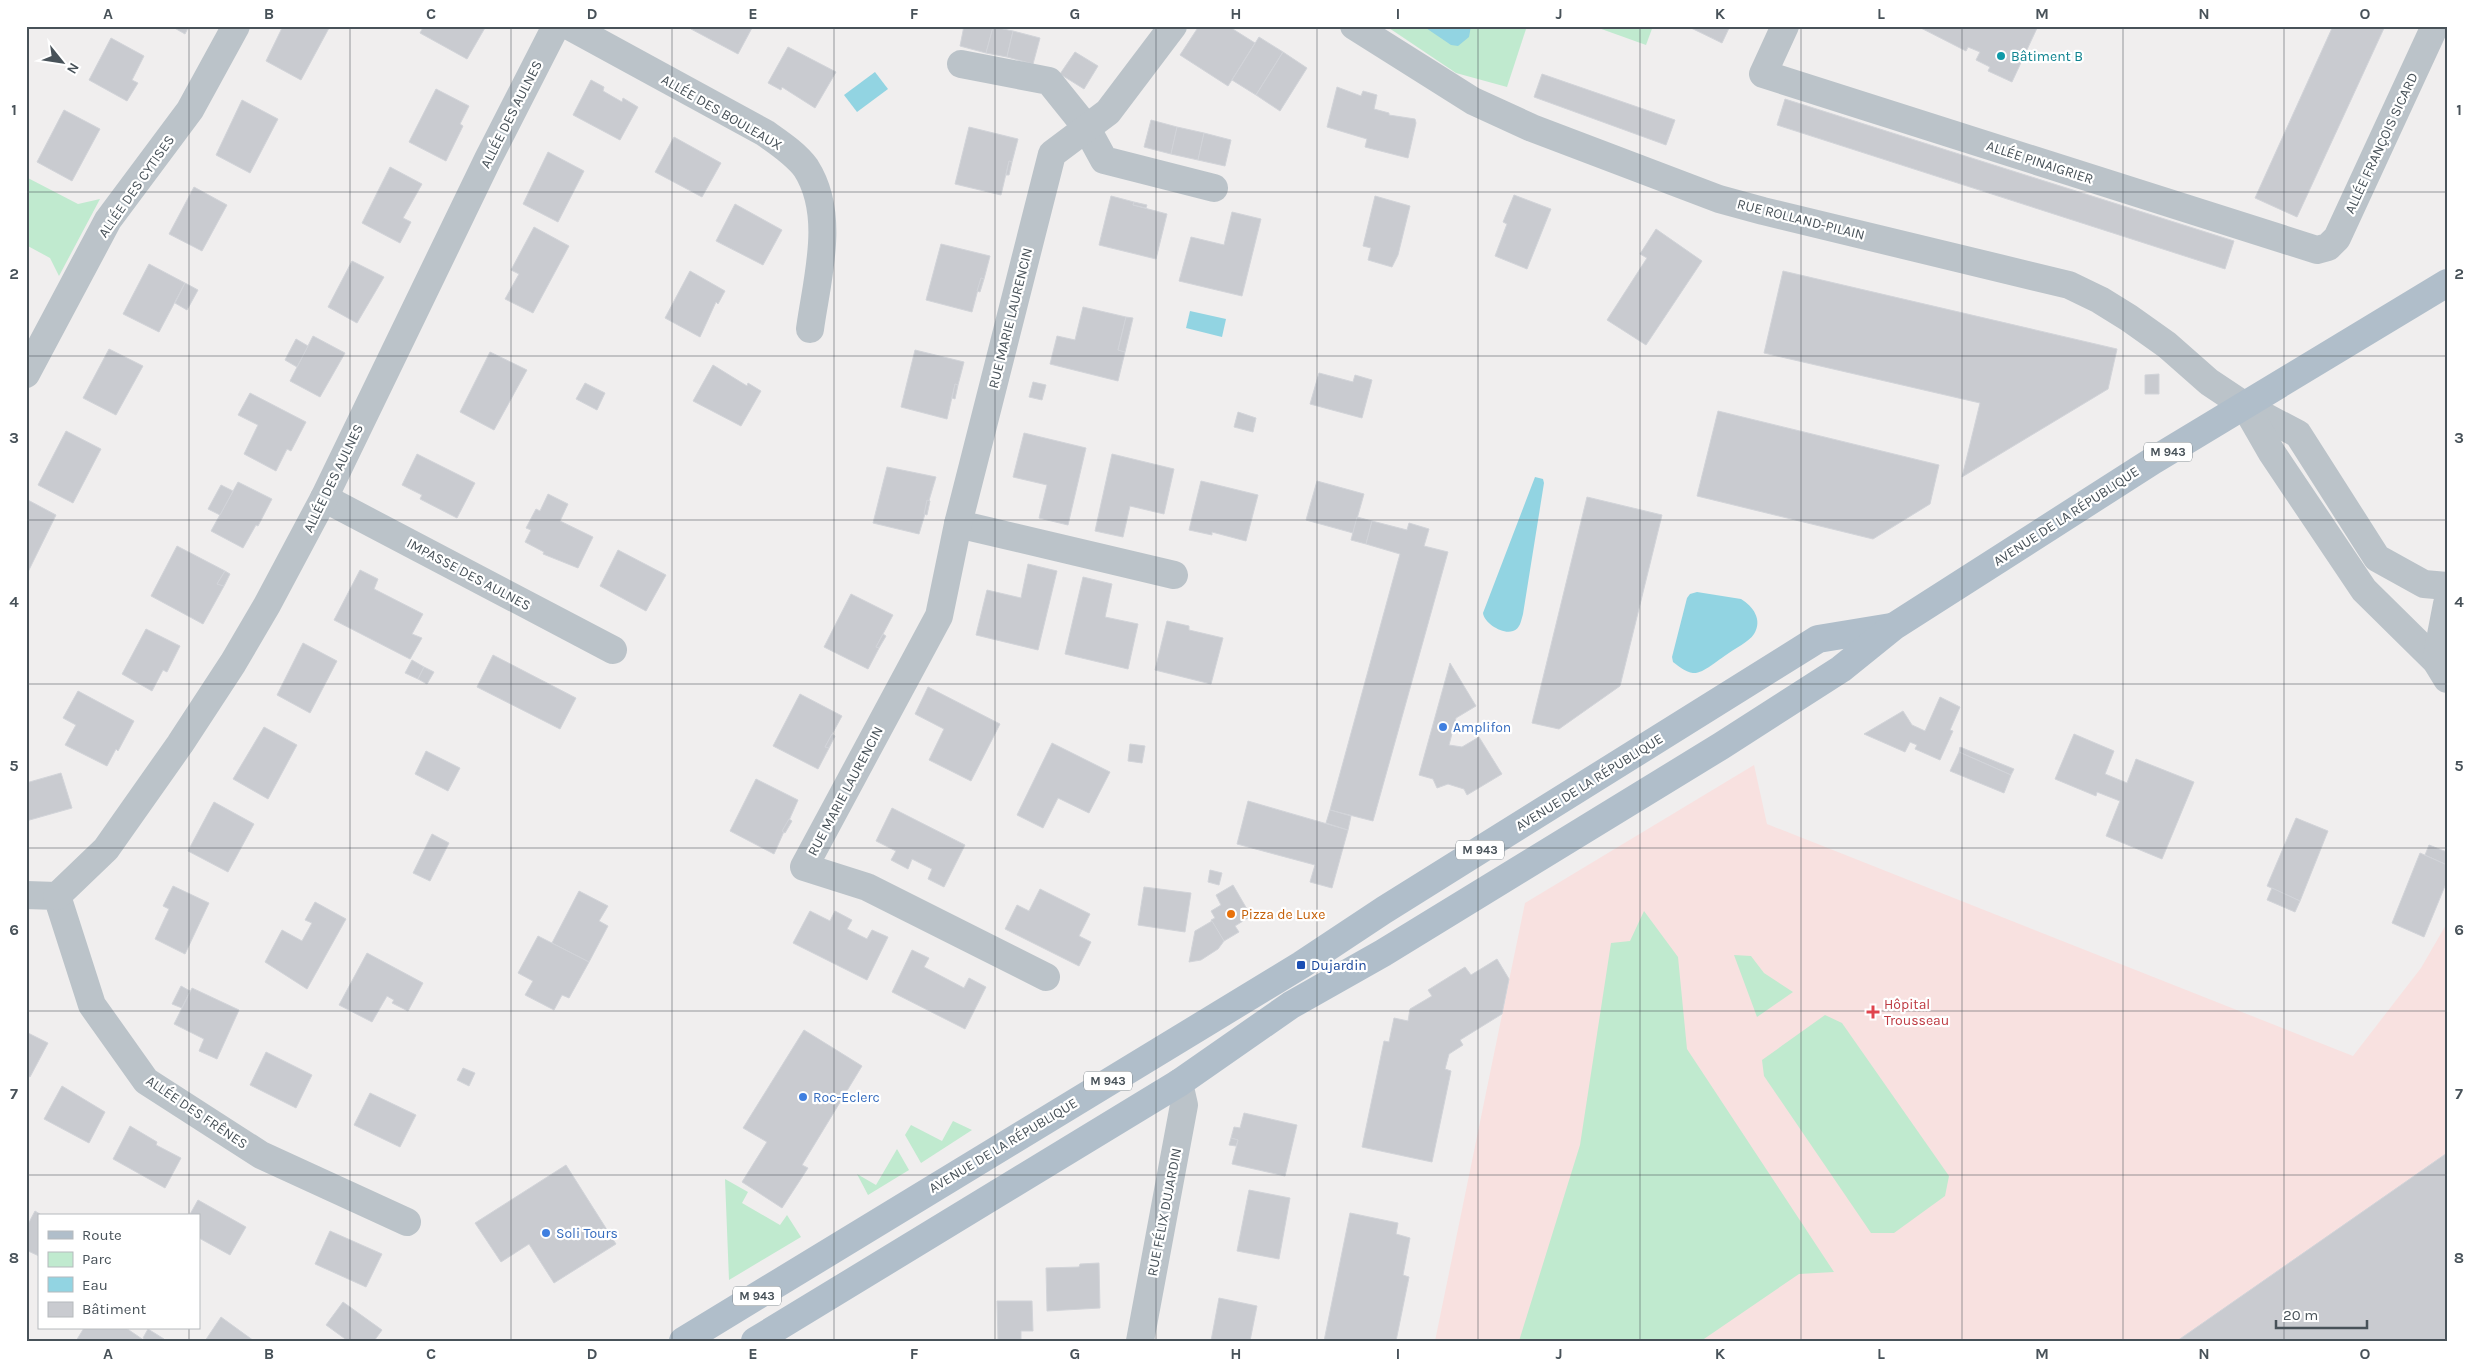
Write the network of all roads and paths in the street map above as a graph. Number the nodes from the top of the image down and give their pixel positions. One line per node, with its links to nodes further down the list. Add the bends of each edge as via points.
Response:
1 (236, 26): 14 (street, ALLÉE DES CYTISES, via 190,110 108,220)
2 (556, 26): 16 (street, ALLÉE DES AULNES)
3 (568, 26): 13 (street, ALLÉE DES BOULEAUX, via 765,133 805,167 816,188 821,208 822,238)
4 (1173, 26): 9 (street, RUE MARIE LAURENCIN, via 1108,112)
5 (1354, 26): 15 (street, RUE ROLLAND-PILAIN, via 1473,101 1532,128 1718,199 2068,285 2129,318)
6 (1785, 26): 11 (street, ALLÉE PINAIGRIER, via 1763,74)
7 (2435, 26): 11 (street, ALLÉE FRANÇOIS SICARD, via 2337,238 2328,247)
8 (961, 64): 9 (street, via 1049,82)
9 (1086, 127): 10 (street, via 1104,160); 17 (street, RUE MARIE LAURENCIN, via 1052,154)
10 (1214, 188)
11 (2317, 250)
12 (2447, 283): 15 (main road, AVENUE DE LA RÉPUBLIQUE / M 943)
13 (810, 329)
14 (26, 374)
15 (2244, 406): 19 (street, RUE ROLLAND-PILAIN, via 2298,434 2377,558 2424,584); 21 (main road, AVENUE DE LA RÉPUBLIQUE / M 943); 23 (street, via 2364,590)
16 (324, 498): 22 (street, IMPASSE DES AULNES); 25 (street, ALLÉE DES AULNES, via 238,655 180,744 106,850)
17 (958, 524): 18 (street); 26 (street, RUE MARIE LAURENCIN, via 939,616 804,867 868,887)
18 (1174, 575)
19 (2447, 586)
20 (2447, 604): 23 (street)
21 (1893, 627): 27 (main road, AVENUE DE LA RÉPUBLIQUE / M 943, via 1841,669 1721,746 1383,953 1291,1005); 29 (main road, AVENUE DE LA RÉPUBLIQUE / M 943, via 1818,639 1384,910 1301,966)
22 (613, 650)
23 (2441, 670)
24 (26, 894): 25 (street)
25 (58, 896): 28 (street, ALLÉE DES FRÊNES, via 92,1005 146,1081 261,1155)
26 (1046, 977)
27 (1179, 1083): 30 (main road, AVENUE DE LA RÉPUBLIQUE / M 943); 31 (street, RUE FÉLIX DUJARDIN, via 1184,1105)
28 (407, 1222)
29 (683, 1341)
30 (755, 1341)
31 (1140, 1341)

